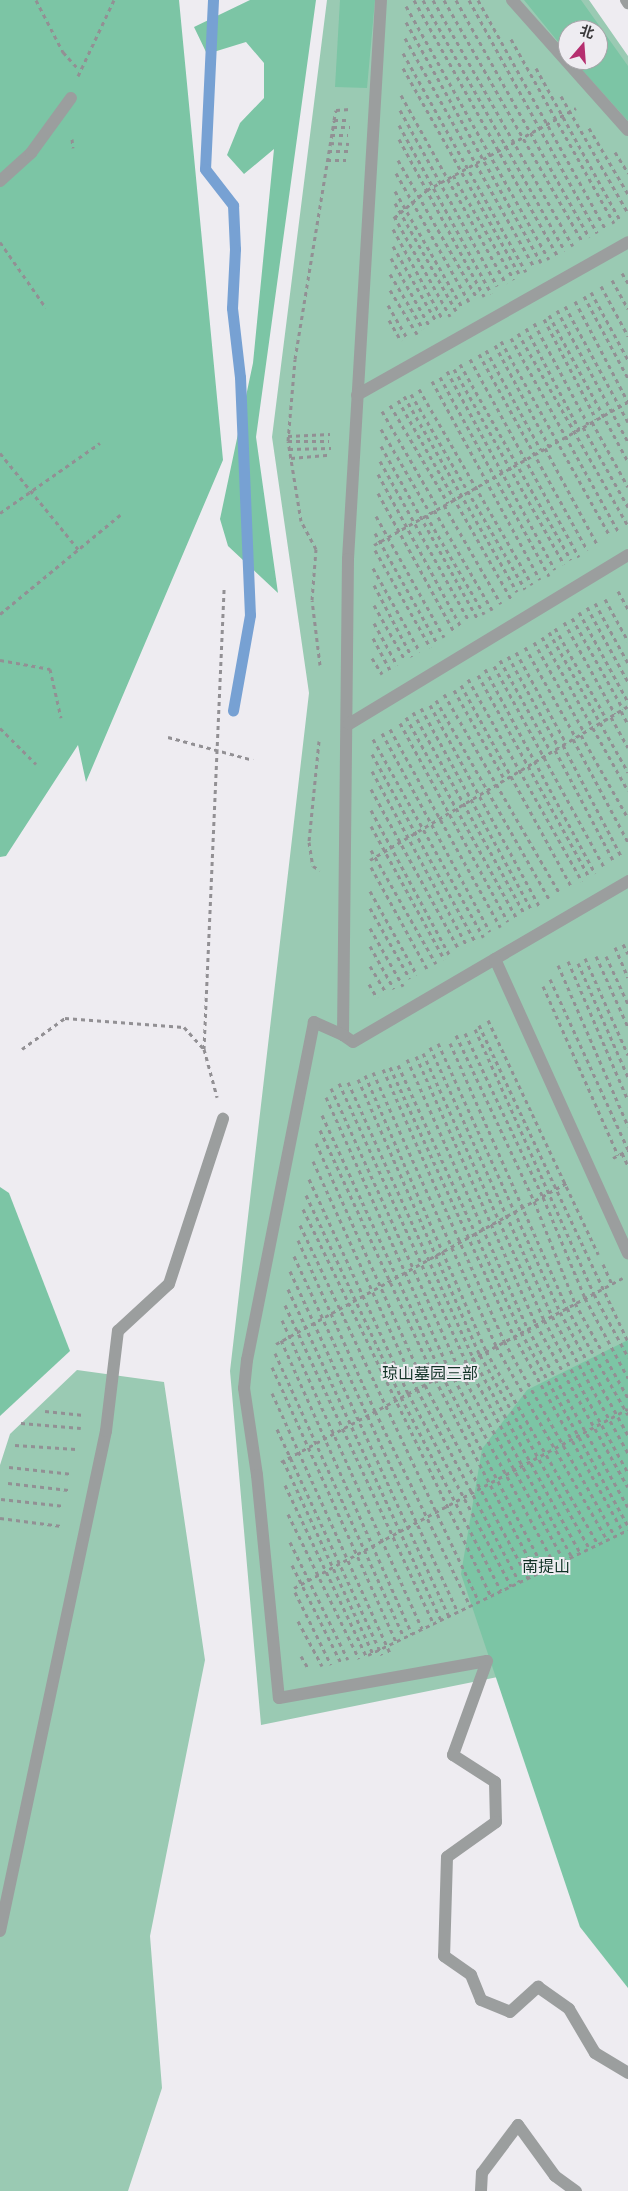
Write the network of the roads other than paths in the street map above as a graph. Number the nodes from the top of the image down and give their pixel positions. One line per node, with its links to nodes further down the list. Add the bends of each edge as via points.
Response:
1 (512, 0): 4 (lane)
2 (381, 6): 7 (lane, via 368,202)
3 (71, 98): 5 (lane, via 31,153)
4 (628, 130)
5 (0, 181)
6 (524, 300): 7 (lane)
7 (381, 382): 9 (lane, via 355,442 349,617)
8 (625, 556): 9 (lane)
9 (383, 704): 12 (lane, via 348,746 350,876)
10 (627, 882): 11 (lane)
11 (488, 963): 12 (lane, via 353,1042); 14 (lane, via 592,1169)
12 (343, 1035): 16 (lane, via 314,1022 244,1388 257,1475 279,1698 487,1662 453,1755 495,1782 496,1822 447,1857 444,1956 471,1975 481,2000 510,2012 538,1987 569,2008 595,2053)
13 (223, 1119): 15 (lane, via 169,1284 118,1331 106,1430)
14 (628, 1253)
15 (0, 1932)
16 (628, 2073)
17 (481, 2191): 18 (lane, via 482,2173 518,2124 555,2176)
18 (576, 2191)

